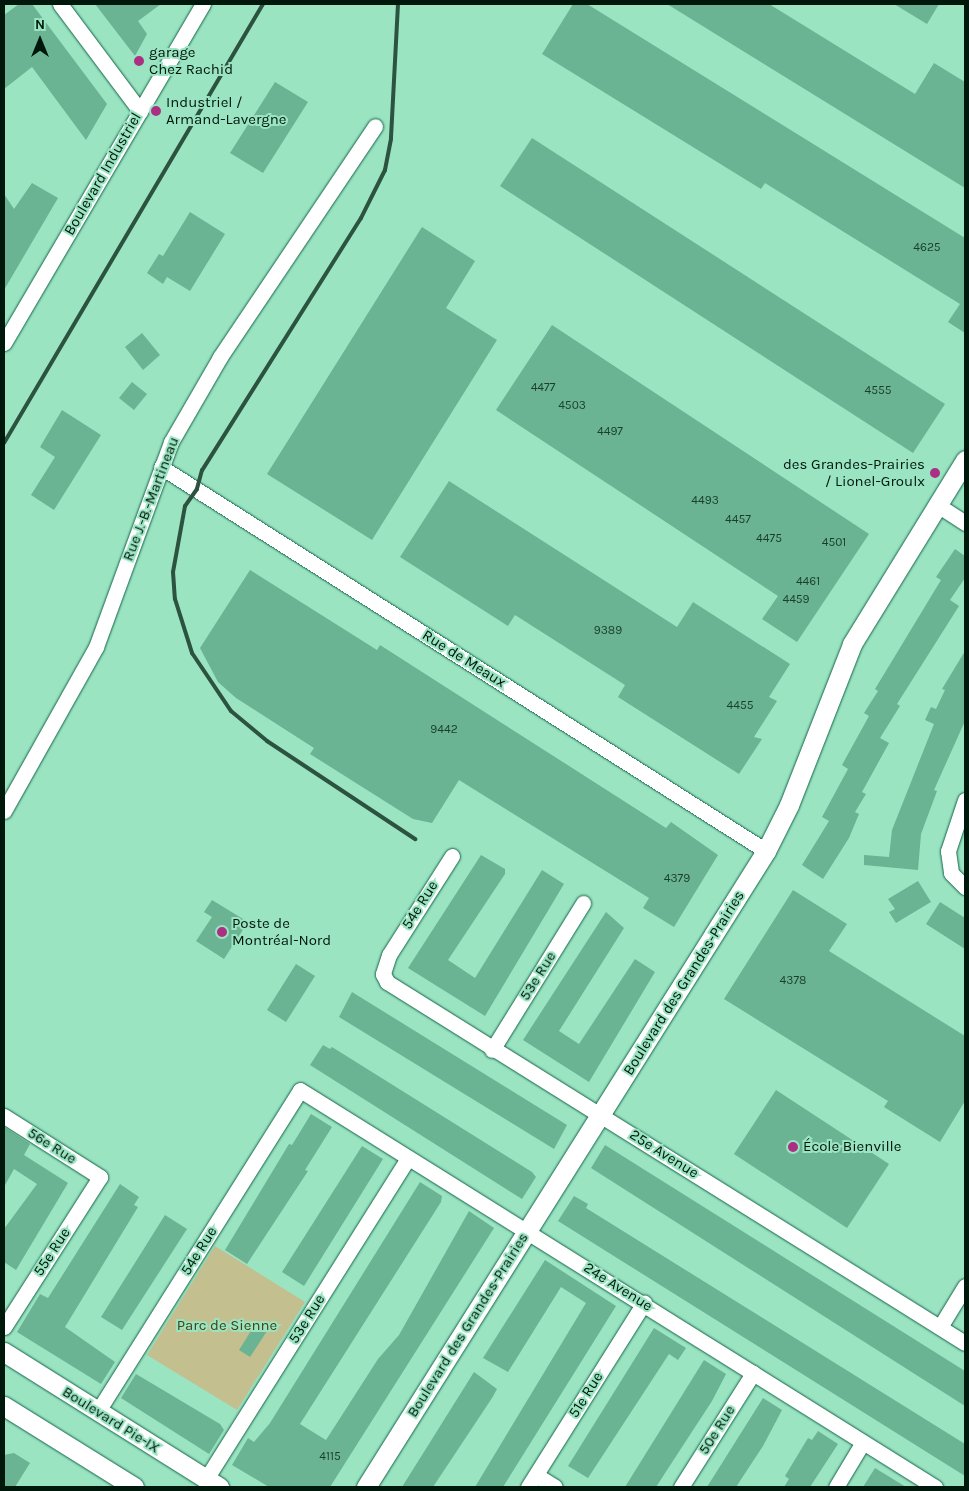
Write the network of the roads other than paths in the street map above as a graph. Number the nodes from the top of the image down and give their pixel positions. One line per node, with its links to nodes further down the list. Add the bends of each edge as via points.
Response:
1 (60, 4): 3 (street)
2 (203, 4): 3 (street, Boulevard Industriel)
3 (140, 110): 5 (street, Boulevard Industriel)
4 (374, 126): 7 (street, Rue J.-B.-Martineau, via 220,357 171,442)
5 (4, 344)
6 (965, 460): 8 (main road, Boulevard des Grandes-Prairies)
7 (162, 467): 11 (street, Rue J.-B.-Martineau, via 96,647); 12 (street, Rue de Meaux)
8 (936, 504): 9 (street); 12 (main road, Boulevard des Grandes-Prairies, via 852,644 789,805)
9 (965, 523)
10 (965, 800): 14 (street, via 951,838 948,865)
11 (4, 811)
12 (766, 851): 19 (main road, Boulevard des Grandes-Prairies)
13 (452, 856): 16 (street, 54e Rue)
14 (965, 887)
15 (583, 903): 17 (street, 53e Rue)
16 (389, 955): 17 (street, 25e Avenue, via 384,974 387,982)
17 (492, 1050): 19 (street, 25e Avenue)
18 (300, 1090): 21 (street, 24e Avenue); 32 (street, 54e Rue)
19 (600, 1115): 23 (main road, Boulevard des Grandes-Prairies); 27 (street, 25e Avenue)
20 (4, 1116): 22 (street, 56e Rue)
21 (408, 1158): 23 (street, 24e Avenue); 35 (street, 53e Rue)
22 (100, 1177): 26 (street, 55e Rue)
23 (527, 1231): 25 (street, 24e Avenue); 37 (main road, Boulevard des Grandes-Prairies)
24 (965, 1286): 27 (street)
25 (644, 1303): 30 (street, 24e Avenue); 34 (street, 51e Rue)
26 (4, 1327)
27 (940, 1327): 28 (street, 25e Avenue)
28 (965, 1343)
29 (4, 1352): 32 (main road, Boulevard Pie-IX)
30 (753, 1373): 33 (street, 24e Avenue); 39 (street, 50e Rue)
31 (4, 1406): 36 (main road)
32 (98, 1411): 35 (main road, Boulevard Pie-IX)
33 (864, 1442): 40 (street); 41 (street, 24e Avenue)
34 (532, 1481): 38 (street)
35 (213, 1483)
36 (134, 1487)
37 (366, 1487)
38 (555, 1487)
39 (681, 1487)
40 (836, 1487)
41 (935, 1487)

